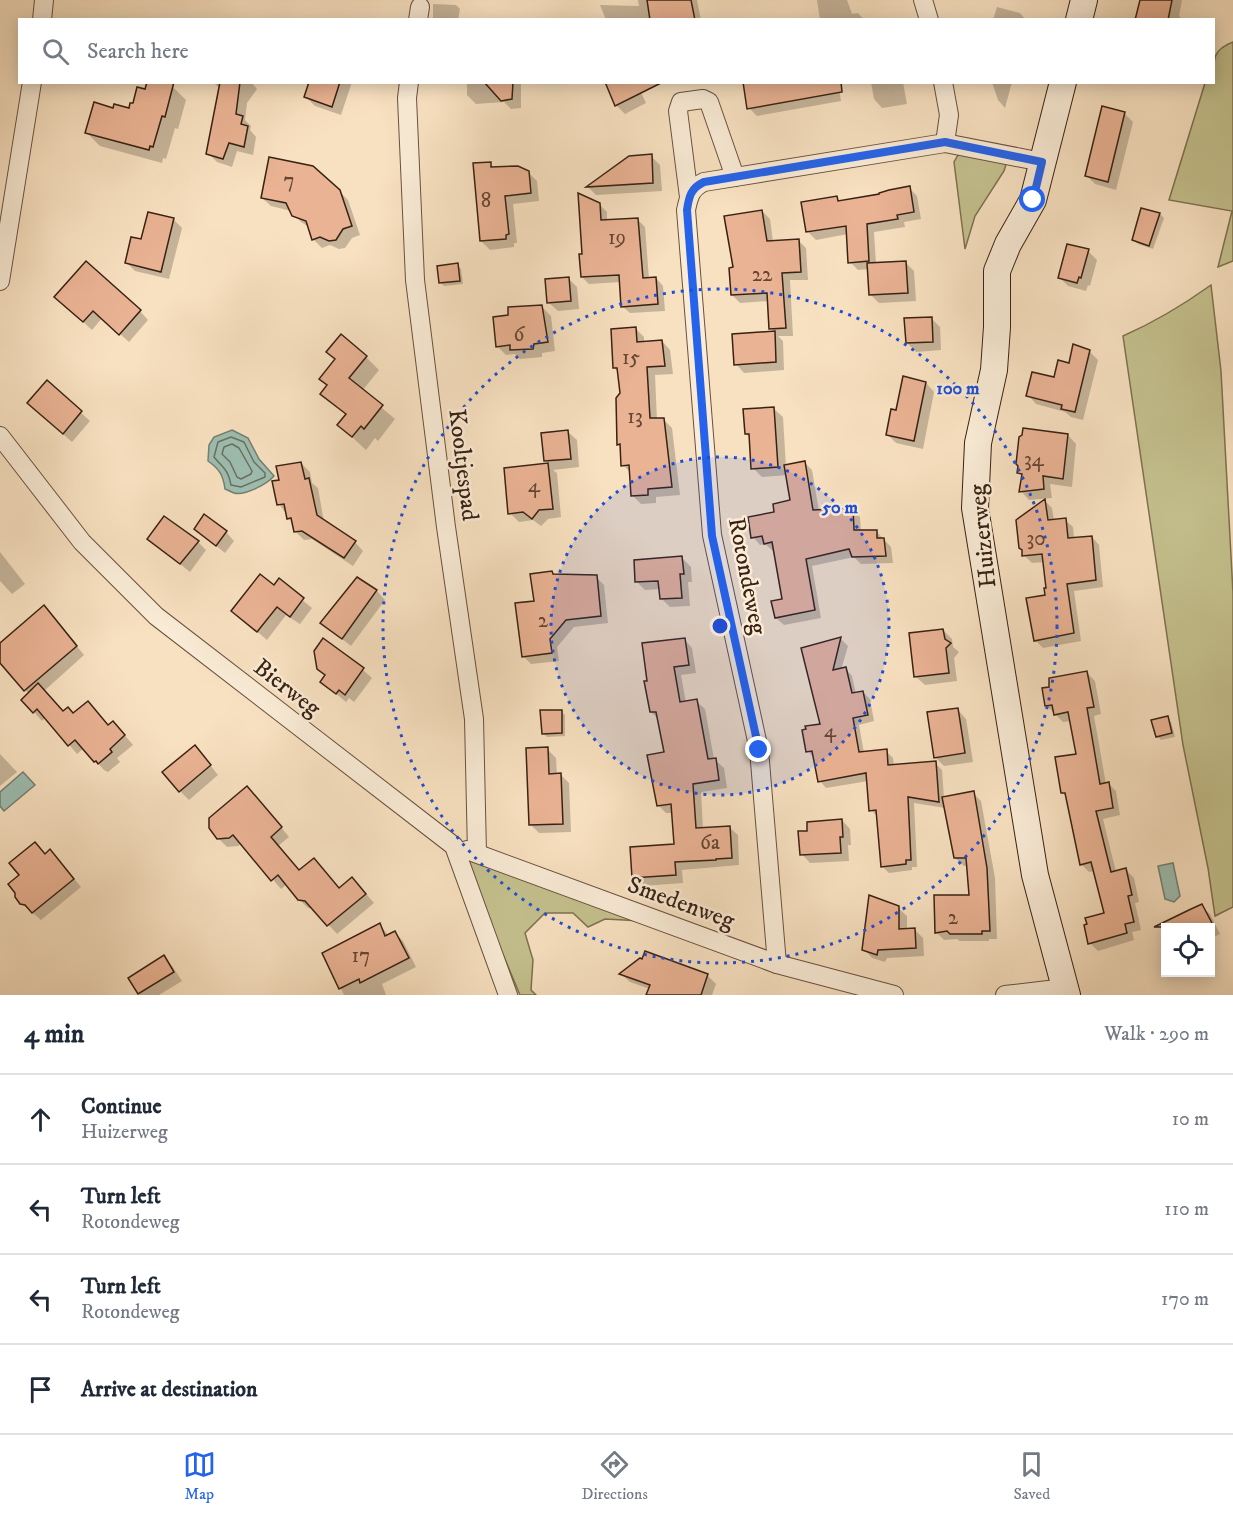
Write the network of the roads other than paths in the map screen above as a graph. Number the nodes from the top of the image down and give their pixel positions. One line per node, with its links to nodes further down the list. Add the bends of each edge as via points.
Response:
1 (44, 0): 4 (street)
2 (923, 0): 5 (street)
3 (1084, 0): 6 (main road)
4 (42, 18)
5 (928, 18)
6 (1080, 18)
7 (32, 84): 15 (street)
8 (409, 84): 18 (street, Kooltjespad, via 416,280 474,719)
9 (943, 84): 11 (street, via 949,115)
10 (1062, 84): 12 (main road, Huizerweg)
11 (945, 142): 12 (street); 13 (street)
12 (1042, 162): 20 (main road, Huizerweg, via 1033,200 997,272 994,370 978,443 975,508 1035,875)
13 (735, 177): 14 (street, via 704,182); 14 (street, Rotondeweg, via 709,102 681,102 678,111)
14 (688, 196): 19 (street, Rotondeweg, via 712,536 759,750)
15 (0, 281)
16 (0, 436): 17 (street, Bierweg, via 82,542 156,616)
17 (454, 846): 18 (street, Smedenweg); 21 (street)
18 (477, 853): 19 (street, Smedenweg)
19 (777, 964): 22 (street, Smedenweg)
20 (1066, 991): 23 (street)
21 (508, 995)
22 (894, 995)
23 (1005, 995)

